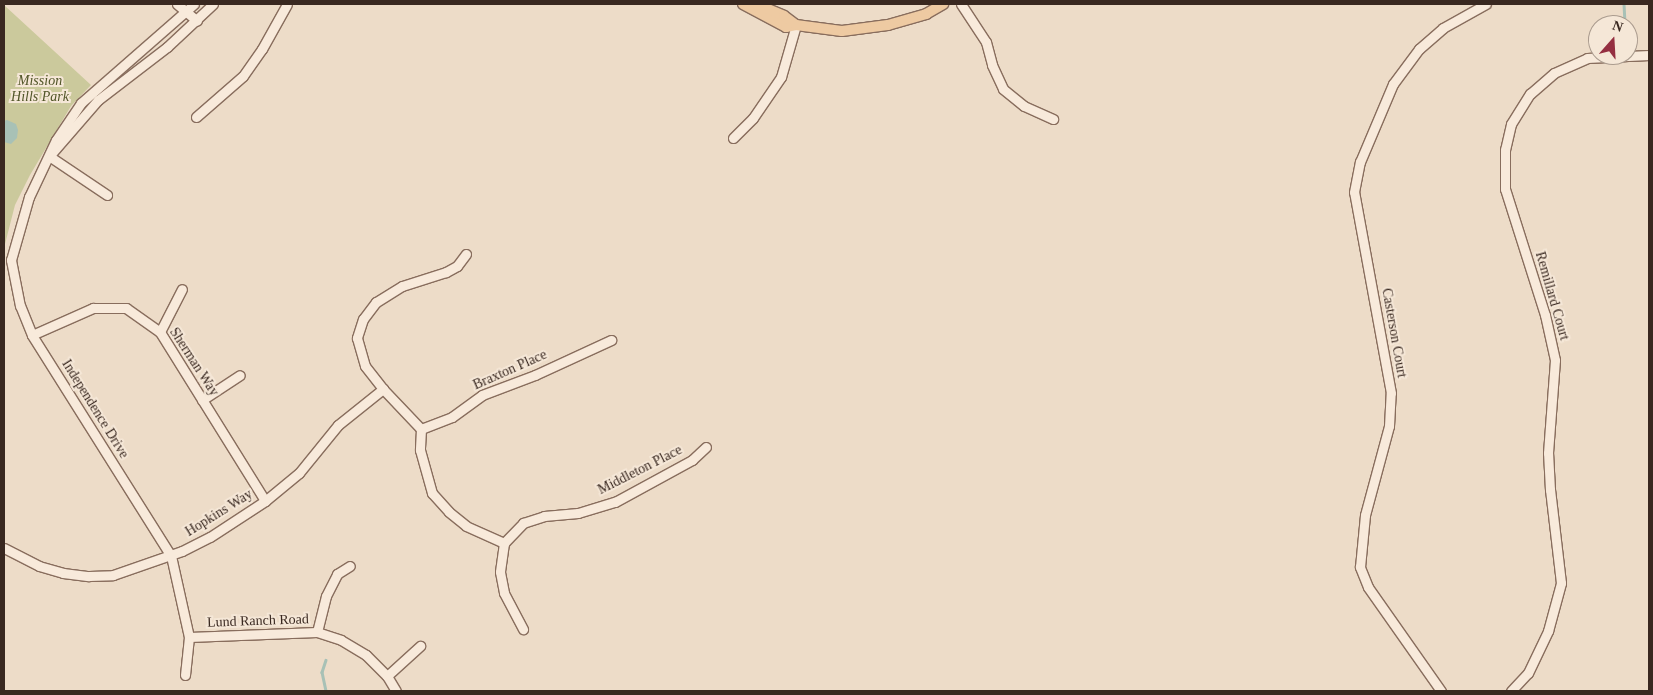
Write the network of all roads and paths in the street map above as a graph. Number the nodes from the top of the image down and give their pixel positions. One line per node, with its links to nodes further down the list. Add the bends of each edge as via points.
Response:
1 (177, 4): 10 (street)
2 (194, 4): 10 (street, Independence Drive)
3 (214, 4): 11 (street, Independence Drive)
4 (286, 4): 14 (street, via 243,76)
5 (743, 4): 12 (main road, via 786,27)
6 (756, 4): 12 (main road)
7 (944, 4): 12 (main road, via 926,14 888,25 842,31)
8 (961, 4): 15 (street, via 986,42 1003,88 1024,106)
9 (1486, 4): 42 (street, Casterson Court, via 1442,28 1419,49 1393,84 1360,162 1354,192 1391,393 1389,426 1365,516 1360,566 1368,587)
10 (186, 11): 11 (street); 17 (street, Independence Drive, via 81,103)
11 (197, 21): 17 (street, Independence Drive, via 98,100 62,145)
12 (796, 25): 16 (street, via 781,77 753,118)
13 (1649, 55): 43 (street, Remillard Court, via 1587,58 1554,74 1530,94 1511,124 1505,150 1504,189 1546,315 1555,360 1548,453 1561,583 1548,630 1528,674)
14 (196, 117)
15 (1053, 119)
16 (733, 138)
17 (49, 156): 18 (street); 20 (street, Independence Drive, via 29,197)
18 (107, 195)
19 (466, 254): 26 (street, via 457,266 446,272 402,286 376,302 363,320 357,338 360,350 366,366)
20 (7, 260): 23 (street, Independence Drive)
21 (182, 289): 22 (street)
22 (160, 332): 23 (street, Sherman Way, via 126,308 93,308); 27 (street, Sherman Way)
23 (32, 335): 33 (street, Independence Drive)
24 (611, 340): 28 (street, Braxton Place, via 482,395 452,416)
25 (240, 375): 27 (street)
26 (383, 389): 28 (street); 30 (street, Hopkins Way, via 338,425 299,473)
27 (202, 400): 30 (street, Sherman Way)
28 (421, 429): 31 (street, via 420,450 432,493 466,526)
29 (706, 447): 31 (street, Middleton Place, via 692,460 615,502 523,523)
30 (265, 501): 33 (street, Hopkins Way, via 210,537)
31 (504, 544): 35 (street, via 500,572 504,592)
32 (4, 548): 33 (street, Hopkins Way, via 39,566 89,576 113,575)
33 (172, 556): 37 (street, Independence Drive)
34 (350, 566): 36 (street, via 337,574 326,596)
35 (523, 629)
36 (317, 632): 37 (street, Lund Ranch Road); 40 (street, Lund Ranch Road, via 341,640 366,655)
37 (189, 637): 39 (street, Independence Drive)
38 (420, 646): 40 (street)
39 (185, 675)
40 (387, 676): 41 (street, Lund Ranch Road)
41 (396, 691)
42 (1441, 691)
43 (1511, 691)

